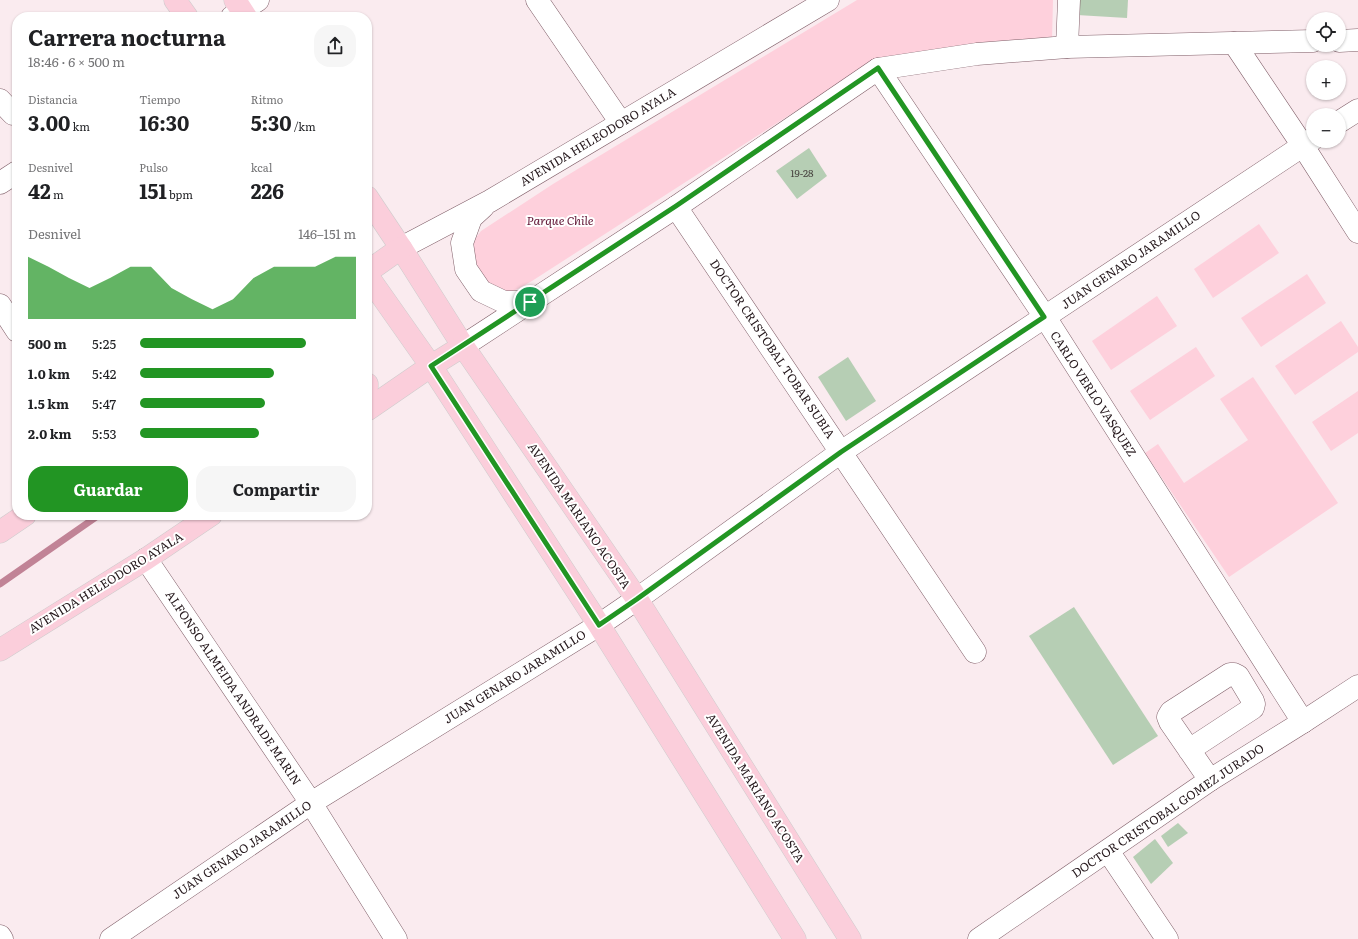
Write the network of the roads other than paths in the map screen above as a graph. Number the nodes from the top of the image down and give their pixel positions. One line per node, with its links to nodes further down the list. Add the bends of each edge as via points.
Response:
1 (537, 0): 14 (street)
2 (828, 0): 14 (street, AVENIDA HELEODORO AYALA)
3 (1069, 0): 8 (street)
4 (1358, 40): 6 (street)
5 (1306, 41): 7 (street)
6 (1346, 41)
7 (1234, 43): 8 (street); 15 (street)
8 (1067, 47): 9 (street, via 977,54)
9 (878, 68): 22 (street); 29 (street, CARLO VERLO VASQUEZ)
10 (0, 100): 12 (street)
11 (1358, 110): 13 (street)
12 (12, 113)
13 (1346, 118)
14 (621, 123): 20 (street, AVENIDA HELEODORO AYALA)
15 (1306, 140)
16 (1306, 144): 29 (street, JUAN GENARO JARAMILLO)
17 (1311, 148): 23 (street)
18 (12, 175): 19 (street)
19 (0, 183)
20 (490, 201): 24 (street, AVENIDA HELEODORO AYALA); 27 (street, via 471,218 462,243 466,270 481,290 504,302)
21 (372, 204): 24 (main road, AVENIDA MARIANO ACOSTA)
22 (676, 206): 27 (street); 34 (street, DOCTOR CRISTOBAL TOBAR SUBIA)
23 (1358, 232)
24 (401, 248): 25 (main road, AVENIDA HELEODORO AYALA); 31 (main road, AVENIDA MARIANO ACOSTA)
25 (372, 270)
26 (372, 281): 32 (main road)
27 (530, 302): 31 (street)
28 (0, 305): 30 (street)
29 (1044, 317): 34 (street, JUAN GENARO JARAMILLO); 44 (street, CARLO VERLO VASQUEZ)
30 (12, 323)
31 (463, 346): 32 (main road); 39 (main road, AVENIDA MARIANO ACOSTA)
32 (431, 366): 33 (main road); 40 (main road)
33 (372, 407)
34 (841, 452): 39 (street, JUAN GENARO JARAMILLO); 42 (street, DOCTOR CRISTOBAL TOBAR SUBIA)
35 (18, 520): 37 (main road)
36 (204, 520): 38 (main road, AVENIDA HELEODORO AYALA)
37 (0, 532)
38 (146, 559): 41 (main road, AVENIDA HELEODORO AYALA); 47 (street, ALFONSO ALMEIDA ANDRADE MARIN)
39 (637, 599): 40 (street, JUAN GENARO JARAMILLO); 54 (main road, AVENIDA MARIANO ACOSTA)
40 (599, 625): 47 (street, JUAN GENARO JARAMILLO); 53 (main road)
41 (0, 650)
42 (975, 652)
43 (1358, 686): 44 (street, DOCTOR CRISTOBAL GOMEZ JURADO)
44 (1303, 722): 46 (street, DOCTOR CRISTOBAL GOMEZ JURADO)
45 (1189, 750): 46 (street)
46 (1210, 780): 48 (street, DOCTOR CRISTOBAL GOMEZ JURADO)
47 (311, 803): 51 (street, JUAN GENARO JARAMILLO); 52 (street, ALFONSO ALMEIDA ANDRADE MARIN)
48 (1108, 851): 55 (street, DOCTOR CRISTOBAL GOMEZ JURADO); 56 (street)
49 (0, 936): 50 (street)
50 (2, 939)
51 (111, 939)
52 (396, 939)
53 (795, 939)
54 (850, 939)
55 (979, 939)
56 (1167, 939)

